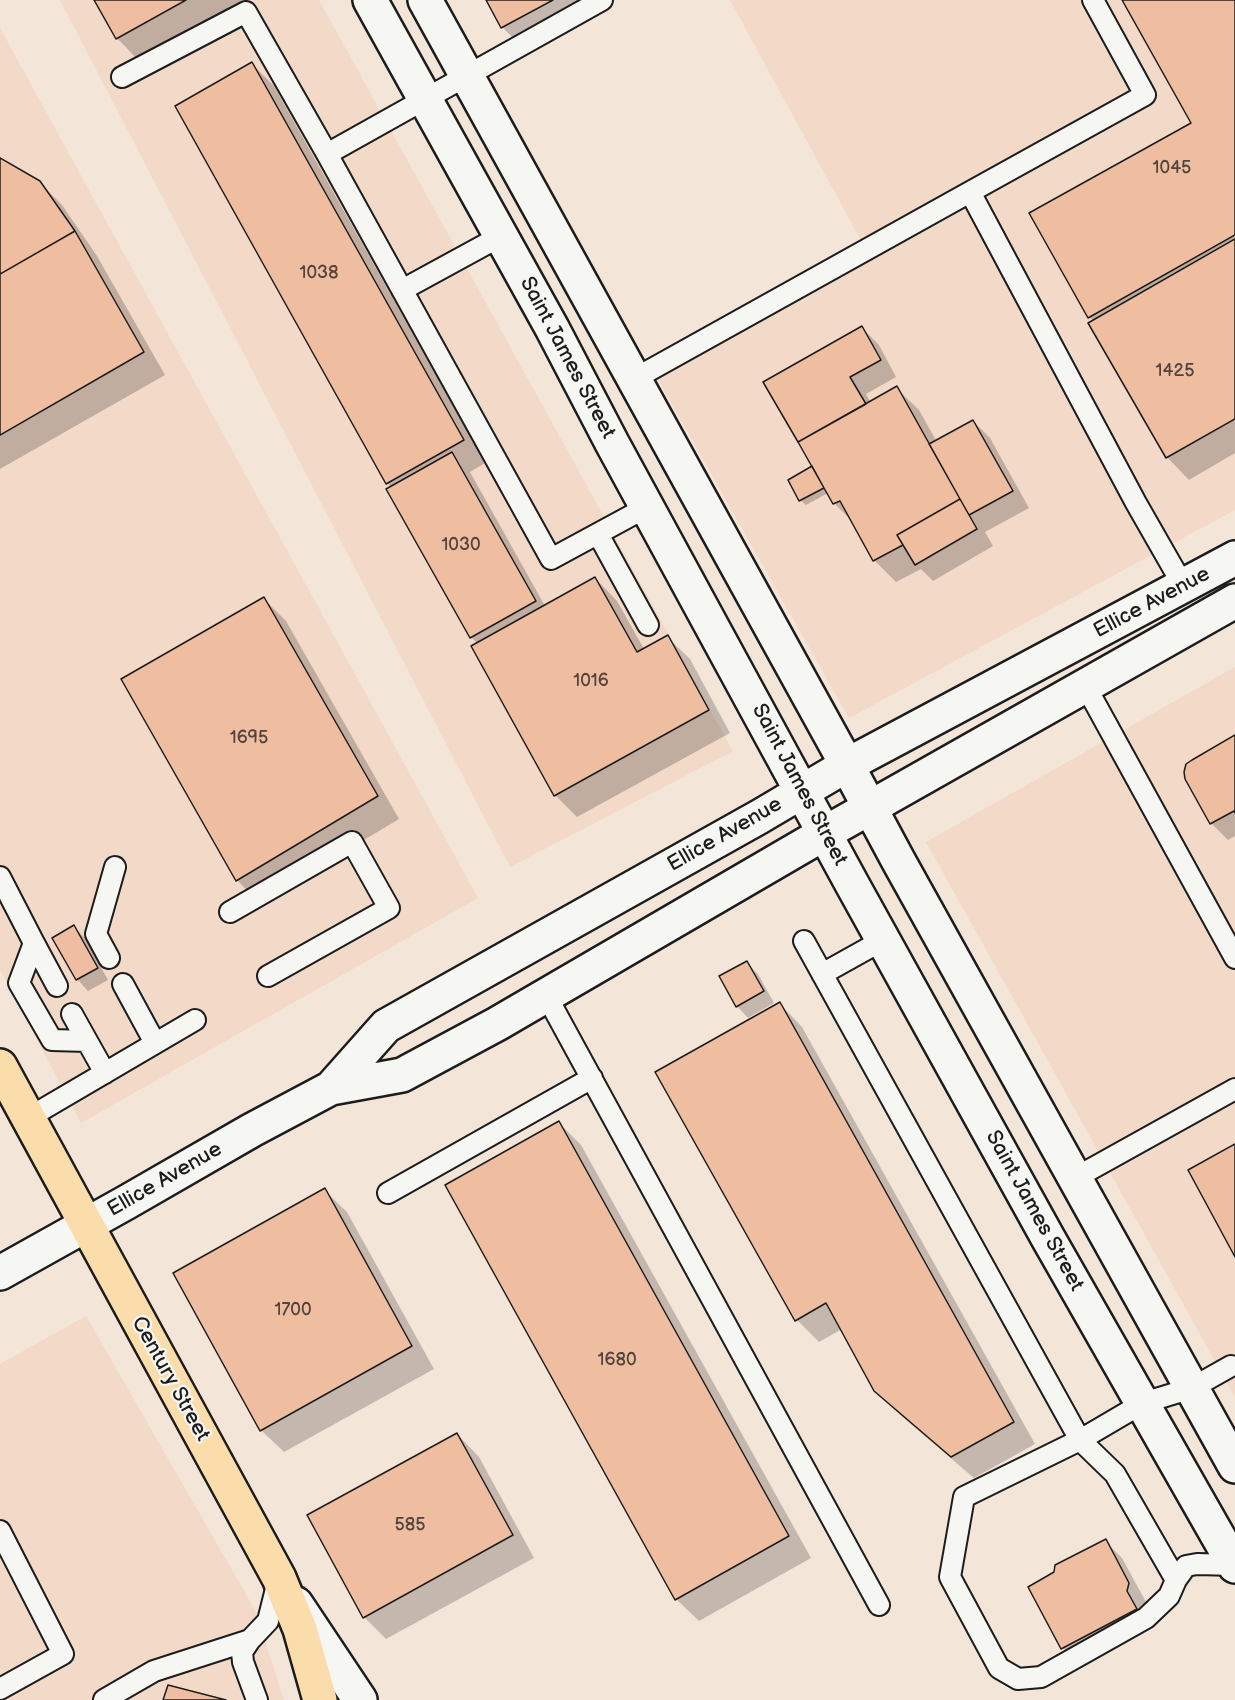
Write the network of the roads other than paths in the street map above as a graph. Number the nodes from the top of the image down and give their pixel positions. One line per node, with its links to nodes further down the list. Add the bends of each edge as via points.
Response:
1 (370, 0): 7 (main road, Saint James Street)
2 (425, 0): 5 (main road)
3 (602, 0): 5 (lane)
4 (1093, 0): 9 (lane, via 1145,95)
5 (466, 75): 7 (lane); 12 (main road)
6 (122, 77): 8 (lane, via 246,12)
7 (425, 99): 8 (lane); 10 (main road, Saint James Street)
8 (327, 154): 11 (lane)
9 (970, 192): 12 (lane); 16 (lane)
10 (501, 236): 11 (lane); 13 (main road, Saint James Street)
11 (402, 290): 14 (lane, via 551,560)
12 (634, 379): 20 (main road)
13 (647, 507): 14 (lane); 21 (main road, Saint James Street)
14 (598, 534): 18 (lane)
15 (1235, 558): 16 (main road, Ellice Avenue)
16 (1184, 587): 20 (main road, Ellice Avenue)
17 (1235, 601): 19 (main road, Ellice Avenue)
18 (648, 625)
19 (1085, 685): 22 (main road, Ellice Avenue); 27 (lane)
20 (847, 765): 21 (main road, Ellice Avenue); 22 (main road)
21 (802, 791): 23 (main road, Saint James Street); 46 (main road, Ellice Avenue, via 386,1026)
22 (870, 807): 23 (main road, Ellice Avenue); 49 (main road)
23 (825, 832): 29 (main road, Saint James Street); 38 (main road, Ellice Avenue)
24 (115, 867): 32 (lane, via 96,934)
25 (0, 877): 31 (lane)
26 (230, 912): 35 (lane, via 352,842 389,908)
27 (1210, 913): 28 (lane); 33 (lane)
28 (1235, 925)
29 (883, 940): 34 (lane); 55 (main road, Saint James Street)
30 (804, 941): 34 (lane)
31 (34, 942): 37 (lane); 41 (lane, via 19,983 52,1040)
32 (109, 958)
33 (1235, 958)
34 (822, 974): 56 (lane)
35 (268, 975)
36 (123, 984): 42 (lane)
37 (57, 986)
38 (546, 995): 45 (lane); 46 (main road, Ellice Avenue, via 402,1075)
39 (72, 1014): 41 (lane)
40 (195, 1020): 42 (lane)
41 (87, 1041): 44 (lane)
42 (155, 1042): 44 (lane)
43 (0, 1066): 48 (main road, Century Street)
44 (105, 1073): 48 (lane)
45 (592, 1078): 50 (lane); 62 (lane)
46 (331, 1088): 51 (main road, Ellice Avenue)
47 (1235, 1089): 49 (lane)
48 (28, 1118): 51 (main road, Century Street)
49 (1075, 1178): 54 (main road)
50 (388, 1193)
51 (86, 1225): 52 (main road, Ellice Avenue); 60 (main road, Century Street)
52 (0, 1273)
53 (1231, 1366): 54 (lane)
54 (1192, 1388): 55 (lane); 57 (main road)
55 (1143, 1403): 56 (lane); 59 (main road, Saint James Street)
56 (1080, 1440): 61 (lane, via 1115,1474); 61 (lane, via 964,1497 950,1577 999,1668 1018,1679 1041,1677 1146,1618 1169,1596)
57 (1235, 1467)
58 (0, 1531): 64 (lane, via 63,1654)
59 (1235, 1566): 61 (lane, via 1186,1566)
60 (279, 1578): 63 (lane, via 268,1620); 67 (main road, Century Street, via 300,1629); 68 (main road)
61 (1176, 1580)
62 (879, 1605)
63 (250, 1641): 65 (lane, via 154,1671); 66 (lane, via 242,1652 243,1662)
64 (0, 1689)
65 (105, 1700)
66 (257, 1700)
67 (320, 1700)
68 (360, 1700)

